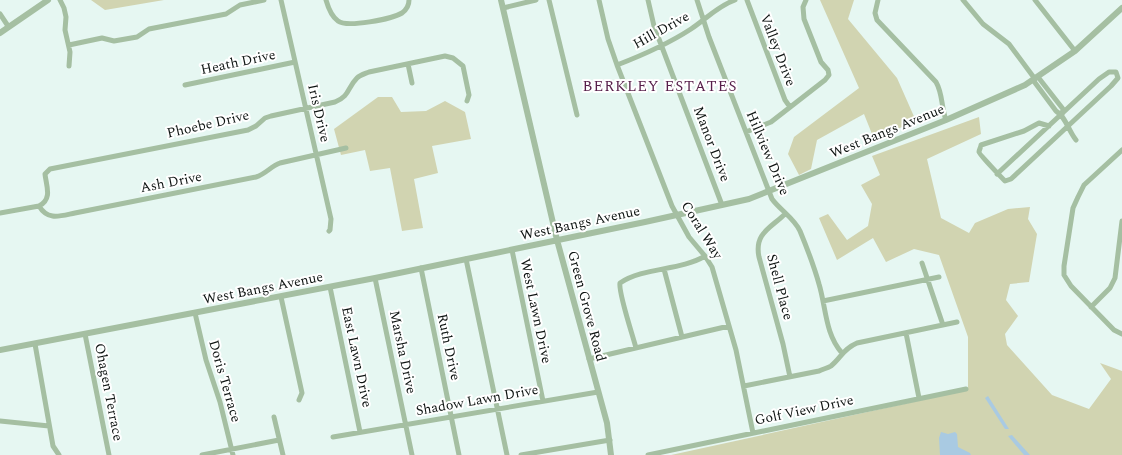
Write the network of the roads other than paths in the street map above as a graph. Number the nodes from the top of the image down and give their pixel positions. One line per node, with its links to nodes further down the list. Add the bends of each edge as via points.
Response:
1 (48, 0): 23 (street)
2 (60, 0): 25 (street, via 65,12 65,30)
3 (264, 0): 25 (street, via 240,5 226,14 148,29 136,37 114,41 102,38)
4 (281, 0): 28 (street, Iris Drive)
5 (326, 0): 6 (street, via 338,22 354,25 401,13 407,8)
6 (409, 0)
7 (501, 0): 19 (street, Green Grove Road)
8 (536, 0): 19 (street)
9 (550, 0): 39 (street)
10 (599, 0): 30 (street, Coral Way)
11 (648, 0): 26 (street, Manor Drive)
12 (697, 0): 22 (street, Hillview Drive)
13 (735, 0): 22 (street, Hill Drive, via 722,5)
14 (747, 0): 36 (street, Valley Drive, via 785,100)
15 (806, 0): 36 (street, via 803,8 804,19 828,73 825,80)
16 (878, 0): 40 (street, via 875,13 877,20 936,82)
17 (963, 0): 32 (street, via 983,24 1009,44)
18 (1035, 0): 27 (street)
19 (503, 8): 57 (street, Green Grove Road)
20 (1122, 8): 27 (street, West Bangs Avenue)
21 (0, 14): 23 (street)
22 (703, 20): 26 (street, Hill Drive); 43 (street, Hillview Drive)
23 (8, 26): 24 (street)
24 (0, 33)
25 (70, 45): 31 (street)
26 (661, 46): 30 (street, Hill Drive); 50 (street, Manor Drive)
27 (1075, 51): 32 (street, West Bangs Avenue)
28 (295, 62): 34 (street, Heath Drive); 37 (street, Iris Drive)
29 (408, 64): 33 (street); 35 (street, Phoebe Drive, via 445,56 457,60 464,69 469,95); 37 (street, Phoebe Drive, via 360,75 341,100)
30 (617, 65): 54 (street, Coral Way)
31 (69, 66)
32 (1035, 79): 38 (street, via 1056,111); 40 (street, West Bangs Avenue)
33 (412, 83)
34 (185, 85)
35 (466, 101)
36 (790, 107): 43 (street, via 768,124)
37 (305, 109): 47 (street, Iris Drive); 51 (street, Phoebe Drive, via 269,116 248,130 50,169 46,173 48,195)
38 (1062, 114): 41 (street); 42 (street); 42 (street, via 1099,79 1108,72 1116,72 1118,78 1111,86)
39 (577, 115)
40 (946, 120): 49 (street, West Bangs Avenue)
41 (1049, 126): 48 (street); 48 (street, via 1039,123 1024,131 981,145 979,154)
42 (1067, 126): 44 (street); 48 (street, via 1011,179 1005,181)
43 (746, 132): 49 (street, Hillview Drive)
44 (1076, 140)
45 (346, 148): 47 (street, Ash Drive)
46 (1122, 150): 70 (street, via 1084,186 1073,208 1064,275)
47 (316, 155): 51 (street, Ash Drive, via 280,163 256,177 59,216 48,215); 56 (street, Iris Drive, via 331,220)
48 (998, 174)
49 (769, 191): 50 (street, West Bangs Avenue); 53 (street, Hillview Drive, via 772,199)
50 (722, 205): 54 (street, West Bangs Avenue)
51 (39, 206): 52 (street)
52 (0, 213)
53 (785, 214): 69 (street, Hillview Drive, via 794,221 799,230 819,284); 84 (street, Shell Place, via 764,232 758,247)
54 (676, 215): 57 (street, West Bangs Avenue); 59 (street, Coral Way, via 689,237)
55 (1122, 221): 70 (street, via 1115,278 1110,288)
56 (329, 231)
57 (556, 240): 58 (street, West Bangs Avenue); 83 (street, Green Grove Road)
58 (512, 250): 60 (street, West Bangs Avenue); 90 (street, West Lawn Drive)
59 (705, 256): 63 (street, via 697,261); 74 (street, Coral Way, via 712,267)
60 (466, 259): 62 (street, West Bangs Avenue); 91 (street)
61 (922, 263): 66 (street)
62 (421, 268): 65 (street, West Bangs Avenue); 93 (street, Ruth Drive)
63 (664, 269): 78 (street); 80 (street, via 620,283)
64 (939, 277): 66 (street)
65 (375, 278): 67 (street, West Bangs Avenue); 95 (street, Marsha Drive)
66 (928, 279): 69 (street); 73 (street)
67 (330, 287): 68 (street, West Bangs Avenue); 97 (street, East Lawn Drive)
68 (281, 296): 71 (street, West Bangs Avenue); 89 (street, via 302,393)
69 (822, 301): 82 (street, Hillview Drive, via 830,332)
70 (1091, 307): 77 (street, via 1114,330)
71 (195, 313): 76 (street, West Bangs Avenue); 102 (street, Doris Terrace)
72 (957, 322): 73 (street)
73 (943, 325): 75 (street)
74 (729, 326): 78 (street); 85 (street, Coral Way)
75 (906, 333): 82 (street, via 857,343); 88 (street)
76 (85, 334): 79 (street, West Bangs Avenue); 104 (street, Ohagen Terrace)
77 (1122, 334)
78 (682, 337): 80 (street)
79 (35, 344): 81 (street, West Bangs Avenue); 96 (street)
80 (636, 348): 83 (street)
81 (0, 350)
82 (842, 353): 84 (street, via 827,368)
83 (589, 359): 87 (street, Green Grove Road)
84 (790, 377): 85 (street)
85 (744, 386): 98 (street, Coral Way)
86 (966, 389): 88 (street, Golf View Drive)
87 (598, 392): 90 (street, Shadow Lawn Drive); 101 (street, Green Grove Road)
88 (919, 398): 98 (street, Golf View Drive)
89 (299, 400)
90 (543, 401): 91 (street, Shadow Lawn Drive)
91 (497, 409): 93 (street, Shadow Lawn Drive); 110 (street)
92 (274, 417): 100 (street)
93 (451, 417): 95 (street, Shadow Lawn Drive); 109 (street, Ruth Drive)
94 (0, 421): 96 (street)
95 (406, 424): 97 (street, Shadow Lawn Drive); 108 (street, Marsha Drive)
96 (49, 426): 103 (street, via 53,446)
97 (360, 432): 99 (street, Shadow Lawn Drive)
98 (753, 433): 113 (street, Golf View Drive)
99 (333, 437)
100 (279, 440): 102 (street); 107 (street)
101 (610, 440): 111 (street); 112 (street, Green Grove Road)
102 (232, 449): 105 (street); 106 (street, Doris Terrace)
103 (59, 455)
104 (109, 455)
105 (202, 455)
106 (233, 455)
107 (282, 455)
108 (412, 455)
109 (459, 455)
110 (506, 455)
111 (522, 455)
112 (612, 455)
113 (648, 455)

